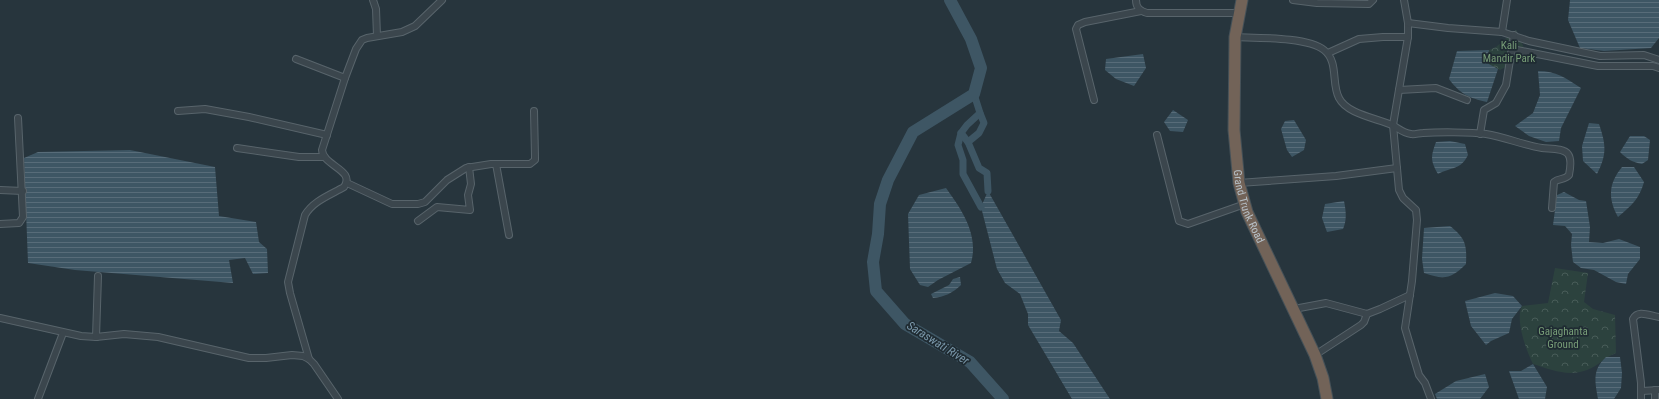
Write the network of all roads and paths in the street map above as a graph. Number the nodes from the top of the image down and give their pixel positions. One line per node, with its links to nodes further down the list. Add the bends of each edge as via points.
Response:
1 (373, 0): 14 (street)
2 (442, 0): 14 (street, via 415,26 402,32)
3 (1136, 0): 9 (street)
4 (1242, 0): 10 (highway, Grand Trunk Road)
5 (1293, 0): 6 (street, via 1369,4)
6 (1373, 0)
7 (1404, 0): 11 (street)
8 (1506, 0): 12 (street)
9 (1141, 12): 10 (street); 24 (street, via 1085,22 1076,29)
10 (1238, 13): 15 (highway, Grand Trunk Road)
11 (1408, 23): 12 (street); 16 (street)
12 (1502, 32): 13 (street)
13 (1514, 35): 17 (street); 20 (street, via 1529,41 1600,56 1644,55)
14 (377, 36): 22 (street, via 367,38 359,44)
15 (1235, 37): 18 (street, via 1312,43); 39 (highway, Grand Trunk Road, via 1234,130)
16 (1408, 37): 18 (street, via 1359,39); 23 (street)
17 (1512, 49): 21 (street, via 1598,66); 30 (street, via 1506,85 1496,103 1484,110)
18 (1328, 53): 29 (street, via 1333,66 1336,92 1343,104 1349,109)
19 (296, 59): 22 (street)
20 (1659, 60)
21 (1659, 68)
22 (345, 78): 32 (street)
23 (1399, 90): 25 (street, via 1436,88); 29 (street)
24 (1094, 100)
25 (1467, 100)
26 (178, 111): 32 (street, via 205,109)
27 (534, 111): 35 (street, via 535,160 527,164)
28 (18, 118): 41 (street)
29 (1393, 125): 30 (street, via 1411,134); 37 (street)
30 (1480, 134): 43 (street, via 1565,151 1569,154 1569,175 1554,182)
31 (1157, 135): 42 (street, via 1179,221 1188,224)
32 (327, 136): 34 (street, via 322,150)
33 (237, 148): 34 (street)
34 (324, 158): 38 (street, via 344,173)
35 (496, 164): 36 (street); 46 (street)
36 (469, 167): 38 (street, via 447,180 425,202 418,204 392,204); 44 (street, via 470,210 437,208)
37 (1397, 168): 39 (street, via 1336,176); 48 (street, via 1399,190 1416,210)
38 (347, 183): 56 (street, via 308,210 289,277 290,293)
39 (1239, 183): 42 (highway, Grand Trunk Road)
40 (0, 190): 41 (street)
41 (23, 190): 45 (street, via 20,223)
42 (1245, 204): 49 (highway, Grand Trunk Road)
43 (1552, 208)
44 (418, 221)
45 (0, 224)
46 (509, 235)
47 (98, 276): 54 (street)
48 (1410, 295): 50 (street); 62 (street, via 1405,328 1419,375)
49 (1294, 309): 50 (street, via 1326,303); 55 (highway, Grand Trunk Road)
50 (1367, 314): 55 (street, via 1361,326)
51 (1659, 317): 58 (street, via 1641,313 1633,319)
52 (0, 318): 53 (street)
53 (63, 333): 54 (street); 59 (street)
54 (96, 337): 56 (street, via 142,335 249,358 292,355)
55 (1315, 355): 61 (highway, Grand Trunk Road)
56 (309, 359): 60 (street)
57 (1657, 390): 58 (street); 64 (street)
58 (1642, 391): 63 (street)
59 (38, 399)
60 (338, 399)
61 (1327, 399)
62 (1431, 399)
63 (1641, 399)
64 (1655, 399)

